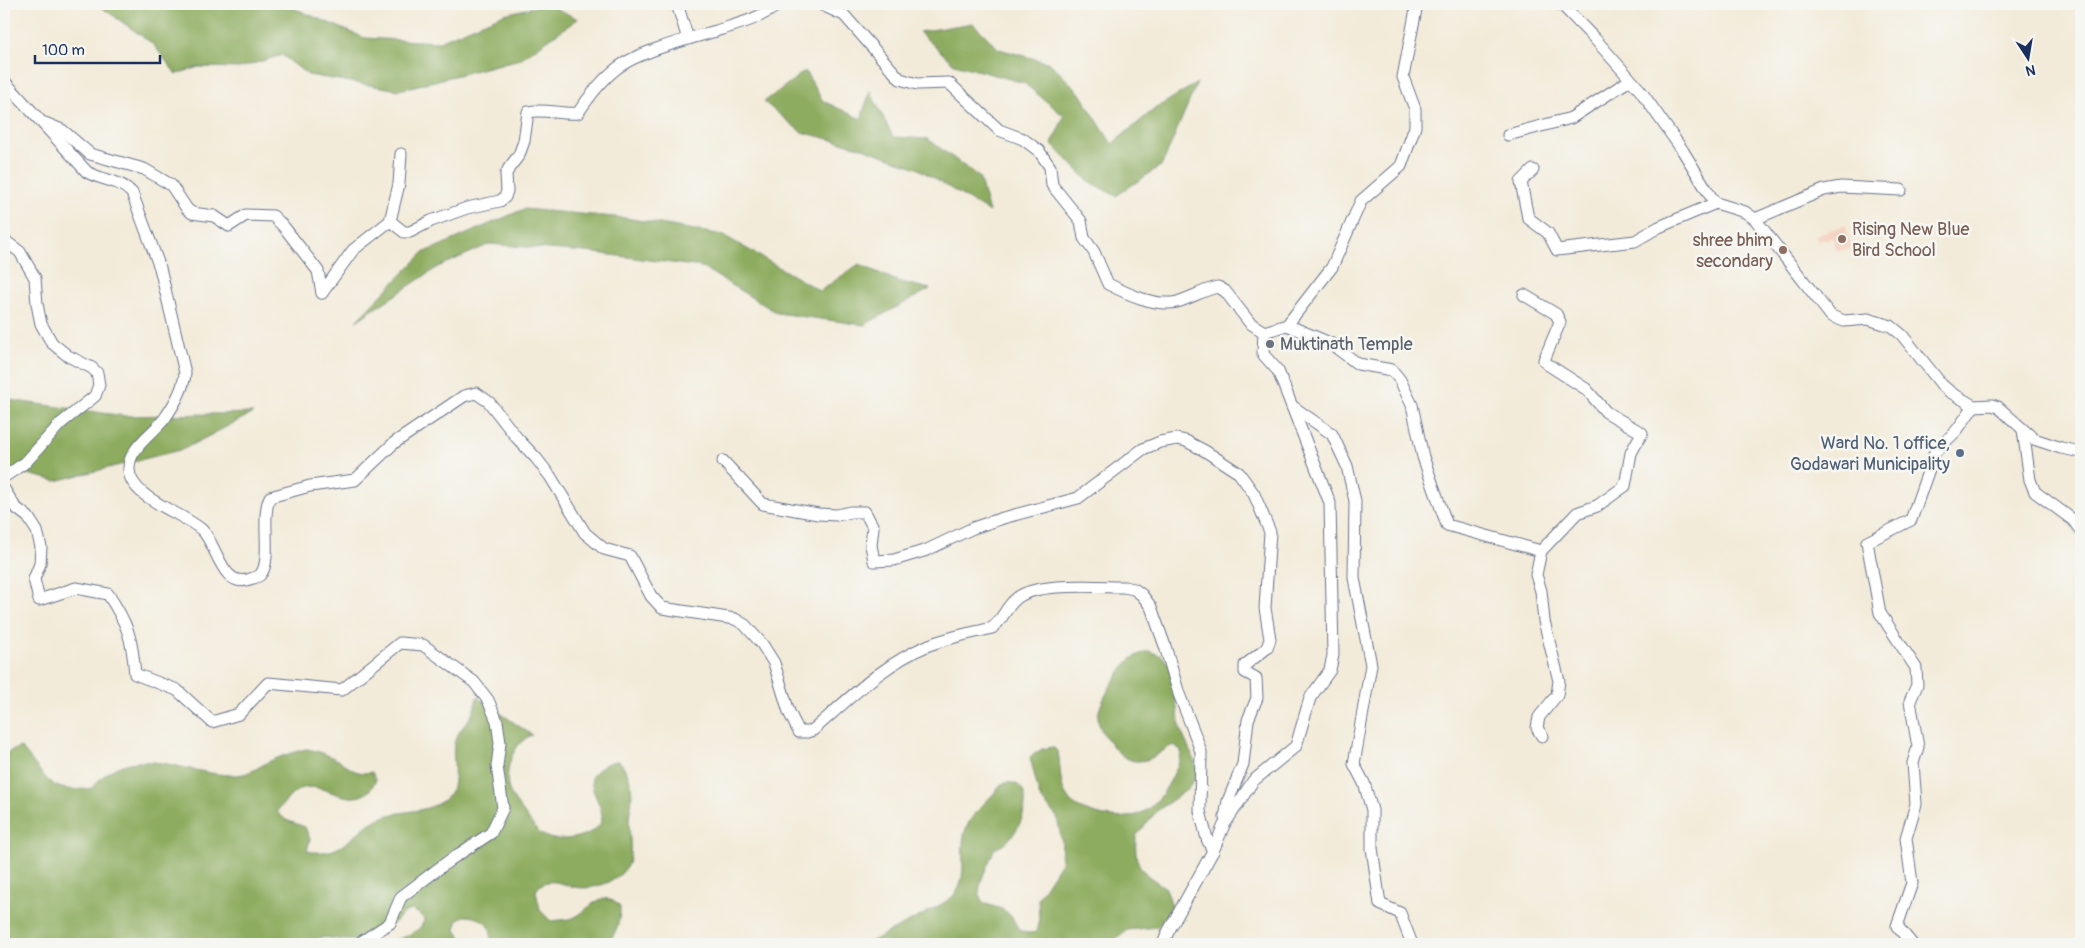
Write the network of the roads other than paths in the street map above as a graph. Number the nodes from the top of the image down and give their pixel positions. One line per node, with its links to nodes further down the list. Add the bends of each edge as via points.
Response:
1 (677, 4): 6 (street)
2 (779, 4): 6 (street, via 768,13 743,23)
3 (820, 4): 20 (street, via 844,15 900,78 917,84 949,83 999,130 1023,139 1039,151 1050,167 1052,185 1081,221 1084,238 1108,284 1160,302 1176,302 1218,287 1225,291 1250,323)
4 (1417, 4): 19 (street, via 1402,77 1415,109 1415,127 1401,166 1361,201 1332,268)
5 (1561, 4): 7 (street)
6 (688, 39): 16 (street, via 640,56 615,69 578,113 528,112 524,141 519,155 508,168 507,191 500,201 467,208 410,232 404,232)
7 (1630, 80): 10 (street, via 1571,118); 14 (street, via 1650,102)
8 (4, 81): 9 (street)
9 (41, 121): 16 (street, via 62,130 90,154 144,169 170,185 192,213 214,216 229,226 246,215 273,216 318,272 322,292 353,250); 32 (street, via 87,172 114,180 132,194 160,268 185,373 184,383 165,418 135,452 128,467 129,479 139,491 202,531 225,572 235,579 245,581 259,576 266,567 265,524 270,497 310,486 355,480 394,442 464,396 476,393 489,402 536,458 585,533 604,549 630,556 651,596 662,608 735,619 746,625 774,663 798,732 812,730 862,684 910,654 936,642 992,628 1016,598 1031,590 1134,589 1151,607 1201,752 1200,811)
10 (1508, 135)
11 (401, 154): 16 (street, via 399,184)
12 (1533, 170): 14 (street, via 1521,182 1528,218 1548,233 1558,250 1635,241)
13 (1901, 190): 15 (street, via 1841,187 1824,190)
14 (1716, 203): 15 (street)
15 (1756, 219): 22 (street, via 1831,316 1844,321 1868,319 1891,326 1942,385)
16 (390, 221)
17 (4, 240): 26 (street, via 20,252 34,278 41,324 52,343 68,356 92,368 100,385 95,396 60,424 26,462)
18 (1524, 295): 29 (street, via 1556,314 1560,322 1544,360 1547,364 1586,389 1606,412 1642,433 1631,453 1625,486 1597,506 1577,513)
19 (1287, 325): 20 (street); 29 (street, via 1330,343 1358,364 1392,370 1400,380 1412,405 1423,457 1447,525)
20 (1264, 332): 21 (street, via 1263,354 1278,371)
21 (1292, 406): 31 (street, via 1330,503 1330,670 1310,698 1296,746 1252,781); 35 (street, via 1332,434 1347,466 1355,501 1354,578 1371,665 1354,764 1372,810 1372,848 1380,904 1400,913)
22 (1974, 406): 23 (street, via 1998,407); 36 (street, via 1957,430 1935,452 1911,520 1868,542 1880,613 1916,668 1917,685 1910,701 1918,747 1913,763 1916,804 1906,838 1912,882 1897,926)
23 (2023, 430): 24 (street, via 2034,439); 28 (street, via 2030,480 2036,492 2073,520)
24 (2081, 452)
25 (723, 461): 31 (street, via 763,504 818,514 865,512 873,527 871,545 874,560 894,560 927,550 973,528 1078,498 1144,449 1160,442 1186,441 1239,473 1254,494 1270,532 1265,608 1270,640 1267,648 1244,664 1245,672 1256,678 1257,698 1248,720 1243,764 1228,801)
26 (4, 477)
27 (4, 490): 33 (street, via 37,531 41,547 40,564 34,579 39,600 76,588 108,594 123,618 133,645 135,674 177,690 212,722 239,714 268,683 342,690 400,643 423,645 474,682 488,700 497,721 500,743 497,766 503,808 491,833 401,897 390,923)
28 (2081, 531)
29 (1541, 551): 30 (street, via 1536,575 1558,681 1557,695 1539,716 1537,728)
30 (1542, 736)
31 (1224, 825): 32 (street)
32 (1213, 852): 34 (street)
33 (358, 944)
34 (1163, 944)
35 (1412, 944)
36 (1912, 944)

